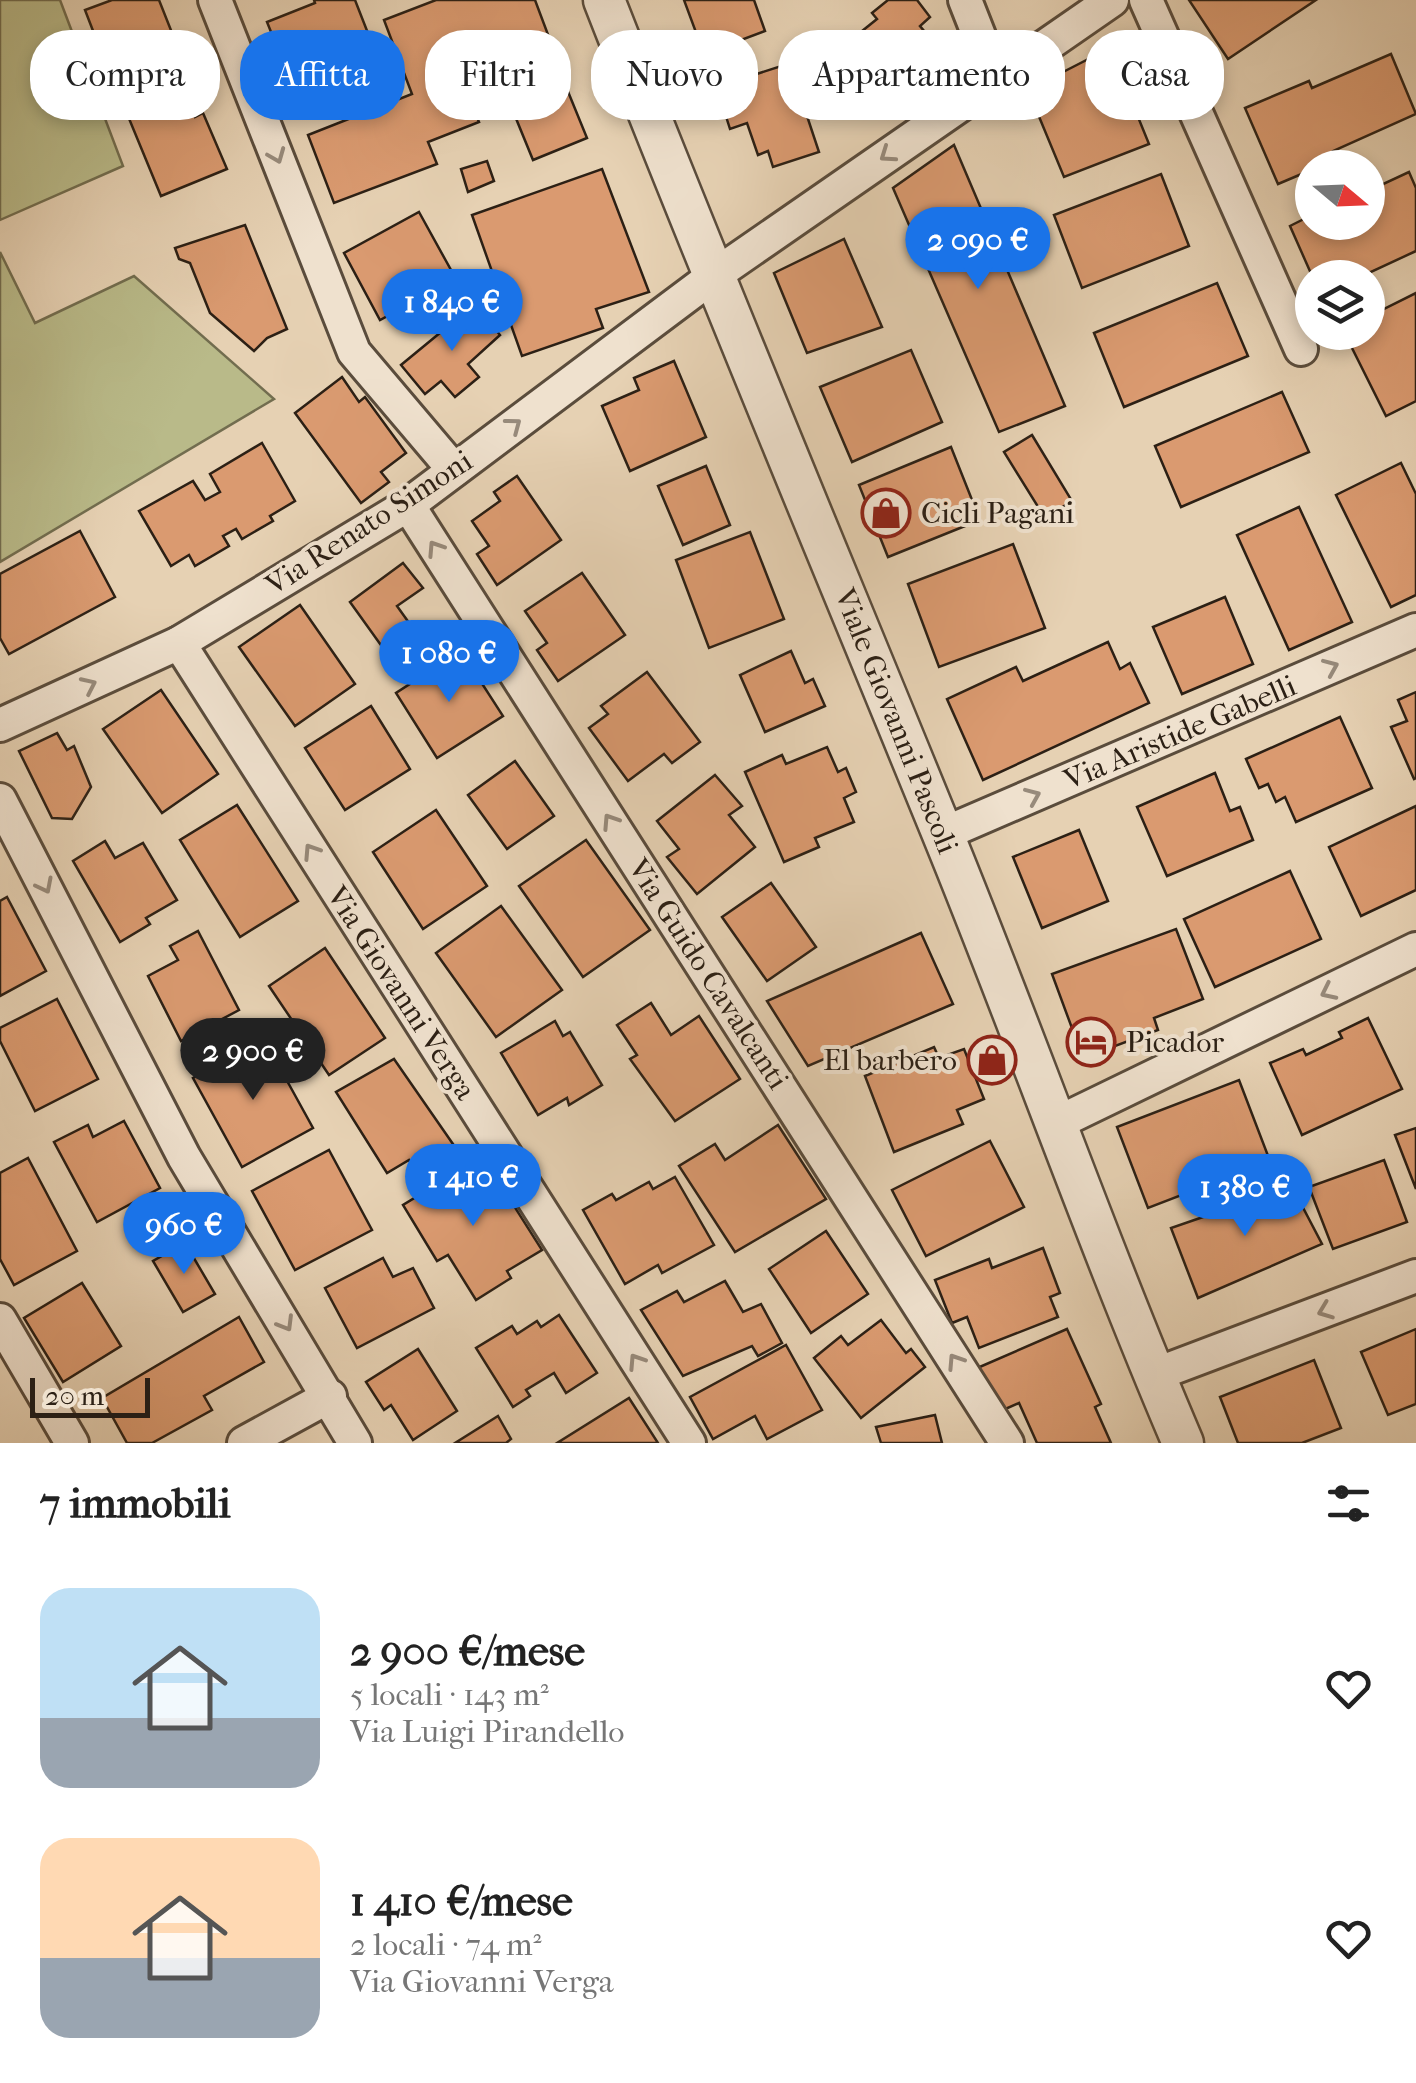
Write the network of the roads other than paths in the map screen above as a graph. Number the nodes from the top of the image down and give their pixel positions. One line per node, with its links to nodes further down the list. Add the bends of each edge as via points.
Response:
1 (215, 0): 11 (street, one-way to 11, via 354,352)
2 (604, 0): 9 (street, Viale Giovanni Pascoli)
3 (964, 0): 6 (street)
4 (1112, 0): 7 (street, Via Renato Simoni)
5 (1146, 0): 10 (street)
6 (976, 30)
7 (1065, 32)
8 (938, 120): 9 (street, Via Renato Simoni, one-way to 9)
9 (712, 277): 11 (street, Via Renato Simoni, one-way to 9); 17 (street, Viale Giovanni Pascoli)
10 (1295, 335)
11 (454, 470): 12 (street, Via Renato Simoni)
12 (408, 505): 14 (street, Via Renato Simoni); 28 (street, Via Guido Cavalcanti, one-way to 12)
13 (1416, 630): 17 (street, Via Aristide Gabelli, one-way to 13)
14 (179, 643): 15 (street, Via Renato Simoni, one-way to 14); 27 (street, Via Giovanni Verga, one-way to 14)
15 (0, 725)
16 (0, 800): 23 (street, one-way to 23, via 184,1157)
17 (943, 834): 19 (street, Viale Giovanni Pascoli)
18 (1416, 949): 19 (street, one-way to 19)
19 (1057, 1123): 22 (street, Viale Giovanni Pascoli)
20 (1416, 1276): 22 (street, one-way to 22)
21 (0, 1320): 24 (street)
22 (1154, 1375): 29 (street, Viale Giovanni Pascoli)
23 (330, 1396): 25 (street); 26 (street)
24 (72, 1443)
25 (244, 1443)
26 (356, 1443)
27 (689, 1443)
28 (1007, 1443)
29 (1183, 1443)

